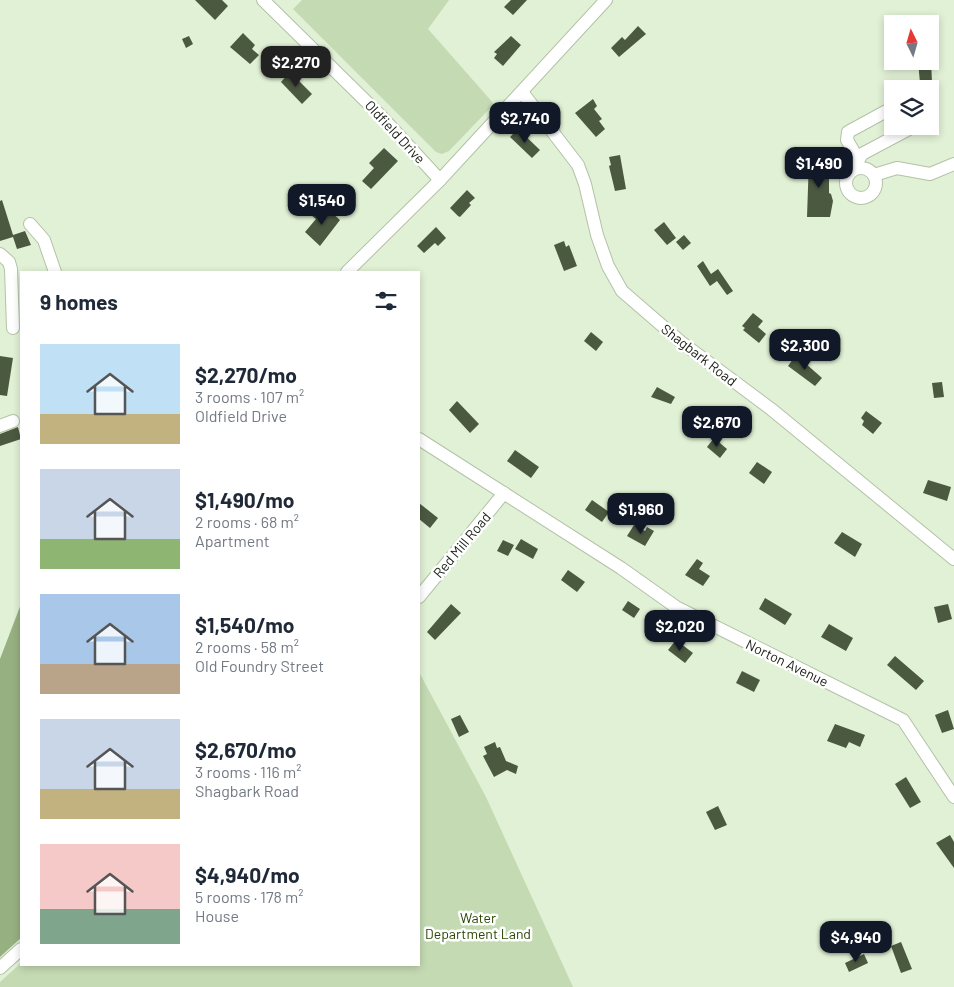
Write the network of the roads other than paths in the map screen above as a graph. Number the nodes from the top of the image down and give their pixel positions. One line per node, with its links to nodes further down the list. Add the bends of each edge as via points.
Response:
1 (263, 0): 9 (street, Oldfield Drive, via 382,117)
2 (606, 0): 3 (street)
3 (522, 92): 9 (street); 19 (street, Shagbark Road, via 578,165 597,235 608,266 622,291 681,342 771,409)
4 (884, 112): 6 (street, via 848,132 847,140)
5 (898, 135): 6 (street, via 862,154)
6 (856, 164): 8 (street); 8 (street, via 846,181 848,191 857,197 867,197 875,190)
7 (954, 164): 8 (street, via 930,174 897,168)
8 (874, 175)
9 (440, 180): 13 (street)
10 (30, 224): 12 (street, via 44,240)
11 (0, 254): 14 (street, via 9,262 11,269)
12 (55, 271)
13 (348, 271)
14 (11, 327)
15 (13, 421): 16 (street)
16 (0, 426)
17 (420, 440): 18 (street, Norton Avenue)
18 (504, 493): 20 (street, Red Mill Road); 21 (street, Norton Avenue, via 676,607 903,720)
19 (954, 559)
20 (420, 596)
21 (954, 797)
22 (20, 950): 23 (street)
23 (0, 968)

